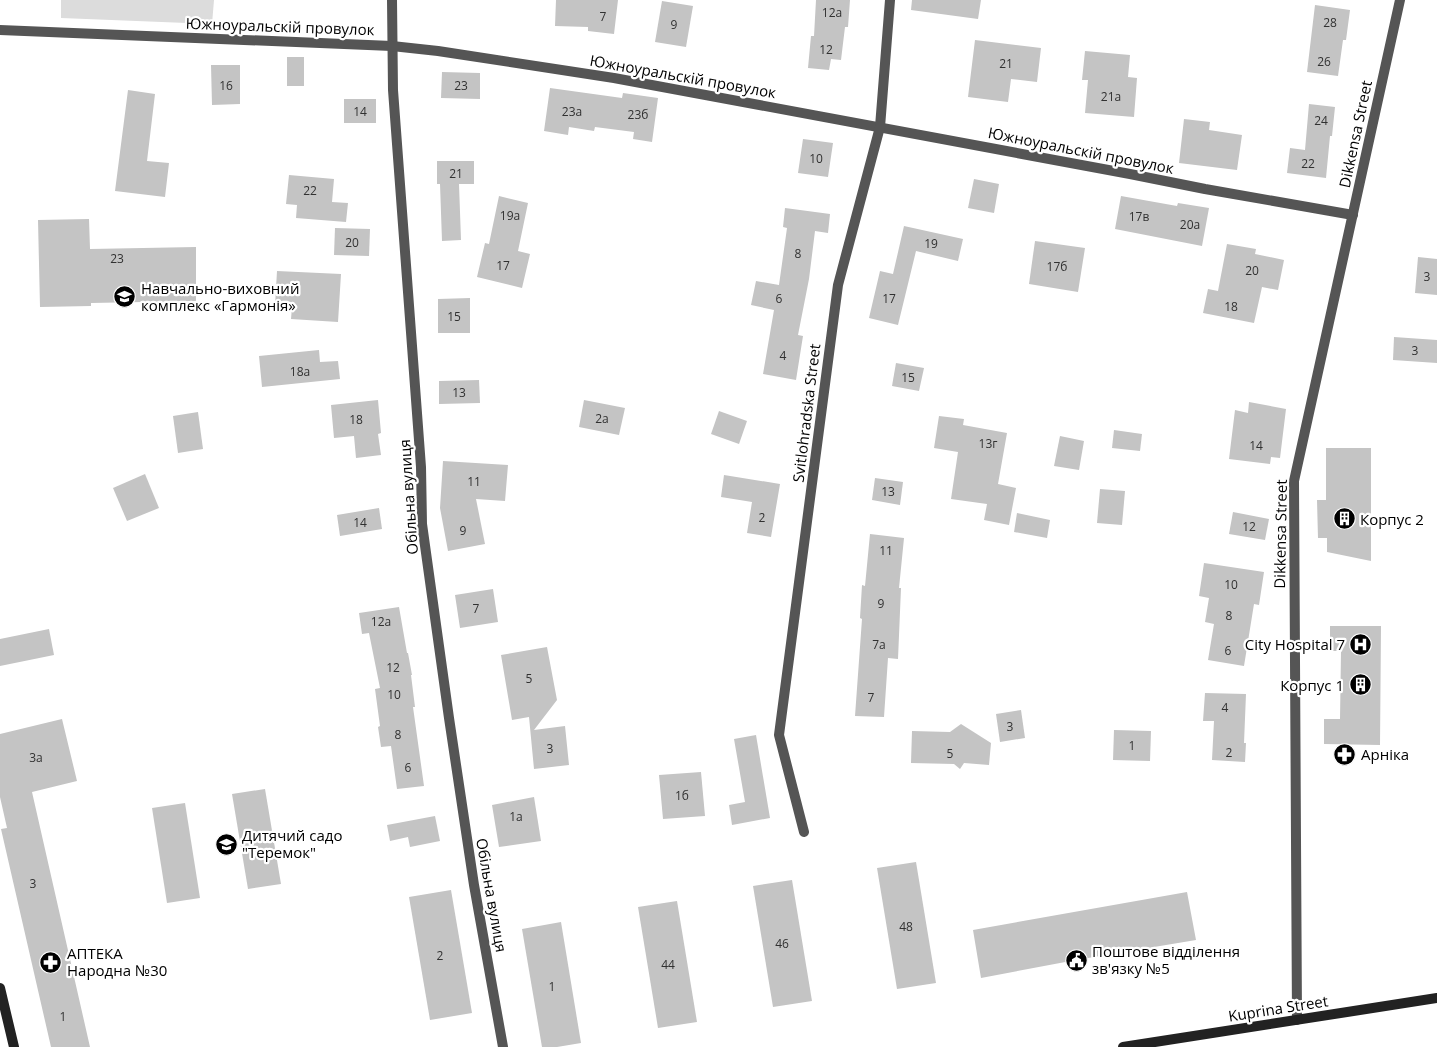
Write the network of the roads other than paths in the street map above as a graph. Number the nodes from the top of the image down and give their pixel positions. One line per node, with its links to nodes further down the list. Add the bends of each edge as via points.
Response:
1 (392, 0): 5 (street, Обільна вулиця)
2 (890, 0): 6 (street, Svitlohradska Street)
3 (1400, 0): 7 (street, Dikkensa Street)
4 (0, 30): 5 (street, Южноуральскій провулок)
5 (392, 46): 6 (street, Южноуральскій провулок, via 614,78); 13 (street, Обільна вулиця, via 392,90 421,467 422,524 474,885)
6 (880, 127): 7 (street, Южноуральскій провулок); 8 (street, Svitlohradska Street, via 838,285 779,735)
7 (1353, 215): 11 (street, Dikkensa Street, via 1294,481)
8 (804, 832)
9 (0, 988): 12 (main road)
10 (1437, 998): 11 (main road, Kuprina Street)
11 (1297, 1020): 14 (main road, Kuprina Street)
12 (14, 1047)
13 (504, 1047)
14 (1123, 1047)

